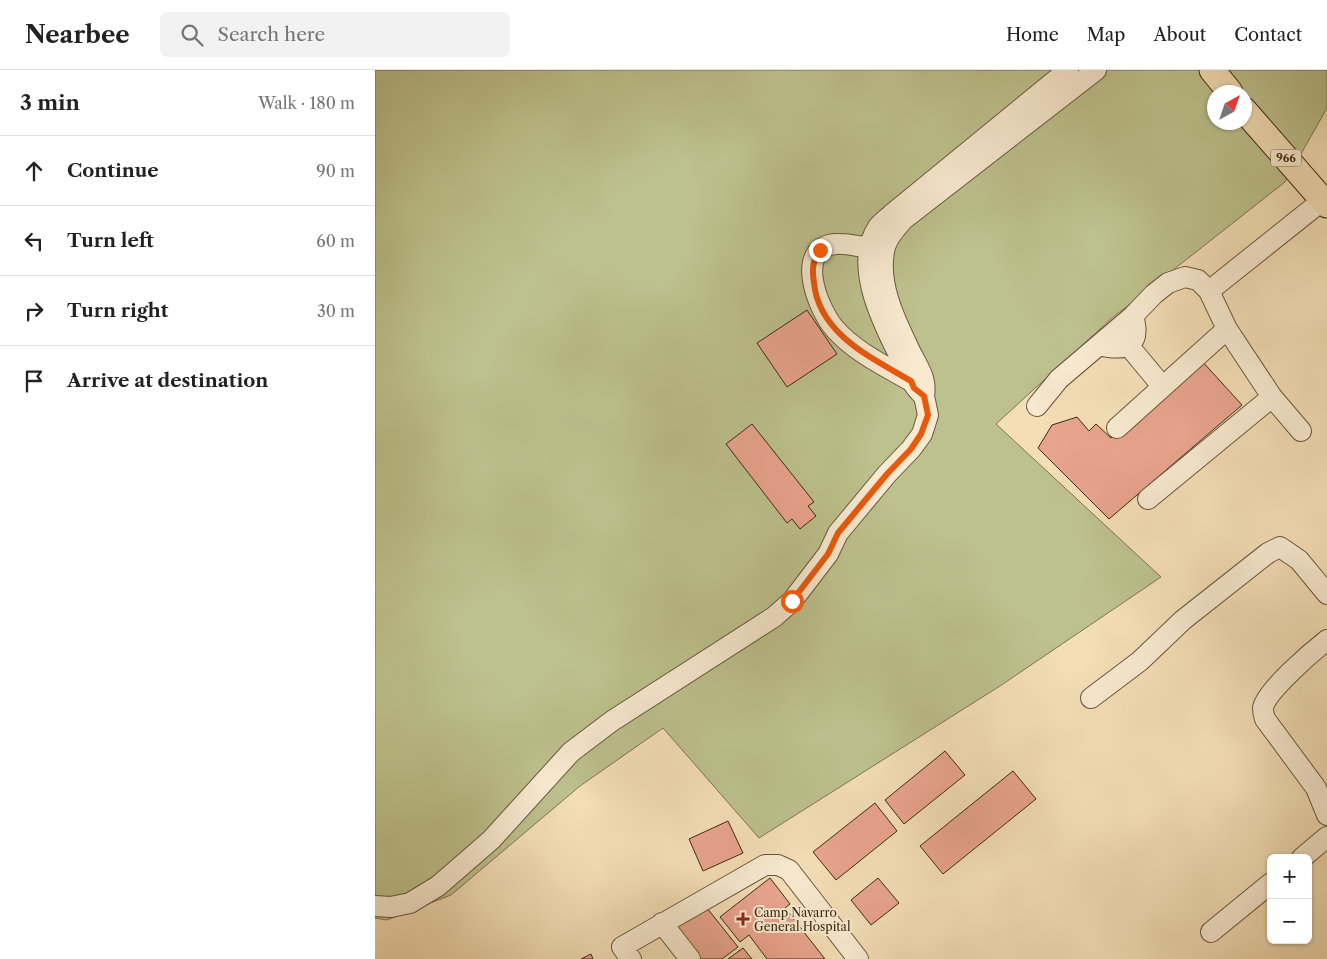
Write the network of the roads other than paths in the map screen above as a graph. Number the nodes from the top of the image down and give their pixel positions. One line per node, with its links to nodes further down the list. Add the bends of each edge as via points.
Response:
1 (1068, 70): 7 (street, via 892,214 879,227)
2 (1096, 70): 15 (street, via 904,218 890,235 883,266 886,287 894,317 926,383)
3 (1212, 70): 4 (main road)
4 (1224, 85)
5 (1252, 118): 6 (main road, 966)
6 (1325, 203): 8 (street)
7 (871, 248): 13 (street, via 872,289 881,319); 13 (street, via 835,244 820,250 812,269 815,292 824,313 845,339)
8 (1209, 291): 9 (street, via 1198,280 1185,277 1167,283); 10 (street)
9 (1133, 316): 11 (street); 12 (street, via 1137,329 1134,341)
10 (1227, 329): 14 (street); 16 (street)
11 (1099, 345): 12 (street, via 1113,349); 17 (street, via 1059,379)
12 (1129, 345): 14 (street)
13 (911, 381): 15 (street)
14 (1162, 386): 18 (street)
15 (924, 396): 28 (street, via 928,415 921,434 838,533 828,554 792,601 774,617 612,721 571,752 491,840 438,886 410,903)
16 (1272, 397): 19 (street); 20 (street)
17 (1037, 406)
18 (1117, 428)
19 (1301, 431)
20 (1148, 499)
21 (1327, 594): 23 (street, via 1299,560 1280,547 1196,610 1140,661)
22 (1327, 640): 24 (street, via 1299,663 1263,708 1265,720 1316,788)
23 (1091, 698)
24 (1327, 815)
25 (1327, 837): 26 (street)
26 (1307, 854)
27 (1267, 886): 30 (street)
28 (375, 906)
29 (662, 922): 31 (street, via 622,947); 32 (street); 33 (street, via 765,865 778,865 789,870)
30 (1211, 932)
31 (631, 959)
32 (690, 959)
33 (858, 959)

